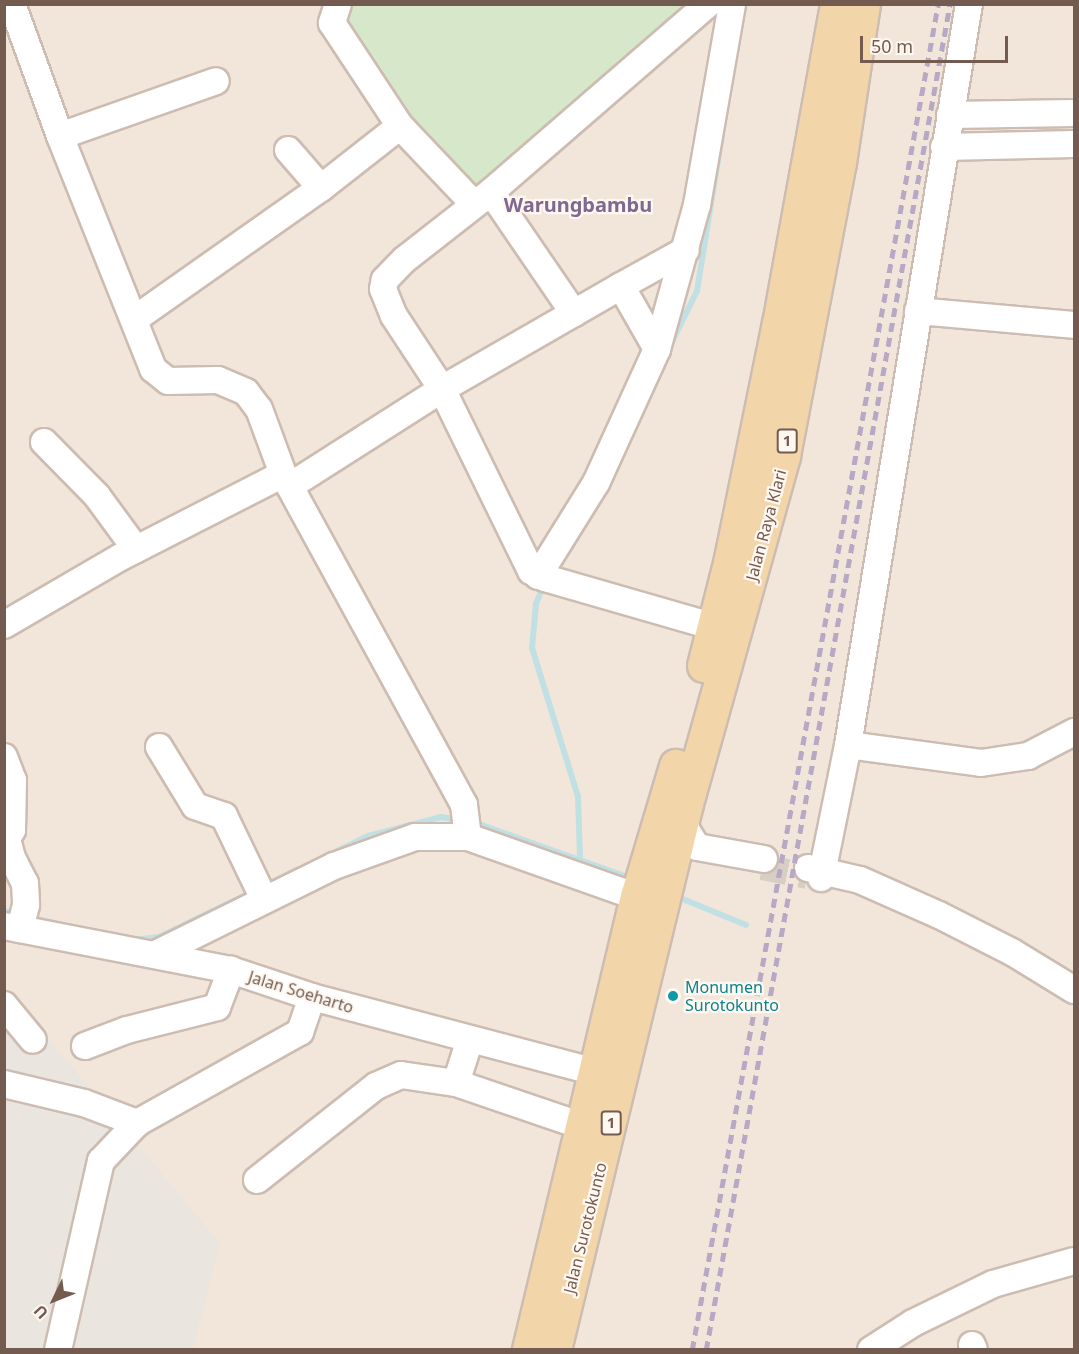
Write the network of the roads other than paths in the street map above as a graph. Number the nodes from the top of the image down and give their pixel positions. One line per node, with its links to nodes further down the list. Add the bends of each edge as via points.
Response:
1 (12, 4): 12 (street)
2 (338, 4): 11 (street, via 332,23)
3 (708, 4): 17 (street)
4 (732, 4): 18 (street, via 708,153)
5 (837, 4): 23 (main road, Jalan Raya Klari / 1)
6 (864, 4): 25 (main road, Jalan Raya Klari / 1)
7 (969, 4): 10 (street)
8 (216, 81): 12 (street)
9 (1074, 113): 10 (street)
10 (950, 115): 14 (street)
11 (399, 126): 16 (street); 17 (street)
12 (60, 136): 22 (street)
13 (1074, 144): 14 (street)
14 (944, 147): 20 (street)
15 (288, 150): 16 (street)
16 (321, 188): 22 (street)
17 (482, 198): 21 (street); 27 (street, via 404,260 385,280 383,289 394,316)
18 (686, 250): 19 (street); 26 (street)
19 (621, 286): 21 (street); 26 (street)
20 (918, 311): 24 (street); 35 (street)
21 (574, 313): 27 (street)
22 (135, 319): 29 (street, via 159,377 168,381 218,380 246,392 259,409)
23 (779, 324): 25 (main road); 33 (main road, Jalan Raya Klari / 1)
24 (1074, 325)
25 (810, 332): 38 (main road, Jalan Raya Klari / 1, via 756,566)
26 (657, 349): 31 (street, via 596,483)
27 (442, 388): 29 (street); 31 (street, via 531,571)
28 (44, 442): 30 (street, via 104,503)
29 (286, 480): 30 (street); 39 (street)
30 (136, 549): 32 (street)
31 (544, 578): 33 (street)
32 (4, 625)
33 (715, 627): 40 (main road, Jalan Raya Klari / 1)
34 (1074, 732): 35 (street, via 1028,756 981,763)
35 (848, 745): 45 (street, via 815,873 939,915 1012,952)
36 (159, 747): 41 (street, via 195,806 219,811 224,816)
37 (4, 757): 42 (street, via 13,780 12,830 7,839 25,883)
38 (687, 804): 40 (main road, Jalan Raya Klari / 1); 40 (street, via 685,828 697,847 763,863 695,854 682,857)
39 (466, 824): 40 (street); 41 (street, via 391,843)
40 (653, 884): 51 (main road, Jalan Surotokunto / 1); 60 (main road, Jalan Surotokunto / 1)
41 (260, 890): 43 (street)
42 (18, 921): 43 (street, Jalan Soeharto)
43 (158, 953): 44 (street, Jalan Soeharto)
44 (231, 970): 46 (street, Jalan Soeharto); 50 (street, via 217,1007 127,1030)
45 (1074, 990)
46 (312, 997): 49 (street, Jalan Soeharto); 54 (street, via 300,1032)
47 (4, 1005): 48 (street)
48 (33, 1040)
49 (470, 1040): 51 (street, Jalan Soeharto); 52 (street)
50 (85, 1047)
51 (595, 1072): 55 (main road, Jalan Surotokunto / 1)
52 (456, 1083): 55 (street); 56 (street, via 406,1075 390,1078)
53 (4, 1084): 54 (street, via 84,1103)
54 (137, 1123): 58 (street, via 106,1154 95,1178)
55 (582, 1126): 59 (main road, Jalan Surotokunto / 1)
56 (257, 1180)
57 (1074, 1261): 61 (street, via 993,1284 913,1323)
58 (58, 1350)
59 (528, 1350)
60 (555, 1350)
61 (871, 1350)

